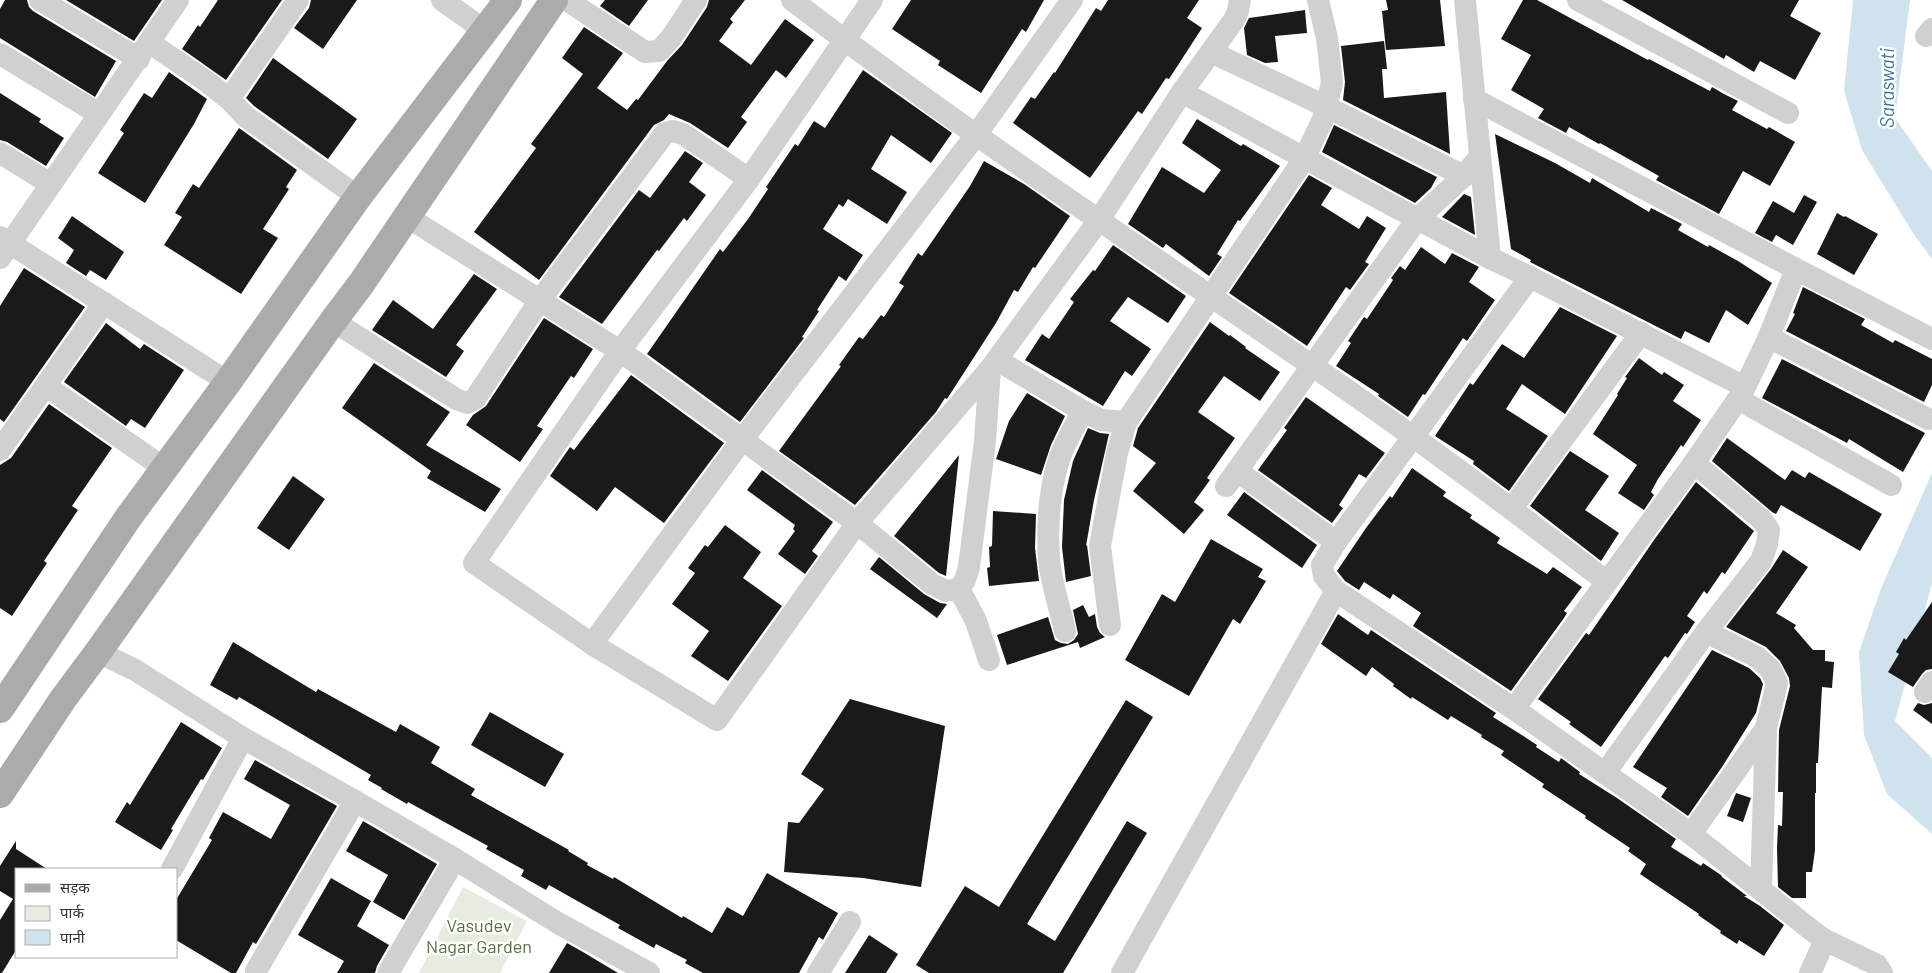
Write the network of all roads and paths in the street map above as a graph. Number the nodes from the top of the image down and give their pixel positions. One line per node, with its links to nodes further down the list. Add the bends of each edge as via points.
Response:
1 (40, 0): 18 (street)
2 (178, 0): 18 (street)
3 (298, 0): 22 (street)
4 (442, 0): 16 (street)
5 (508, 0): 16 (main road)
6 (554, 0): 35 (main road)
7 (567, 0): 8 (street, via 645,52 659,51)
8 (696, 0)
9 (792, 0): 17 (street)
10 (872, 0): 17 (street)
11 (1072, 0): 27 (street)
12 (1240, 0): 19 (street, via 1234,20)
13 (1318, 0): 24 (street, via 1327,38 1332,83)
14 (1465, 0): 23 (street)
15 (1578, 0): 25 (street)
16 (484, 30): 34 (main road)
17 (844, 40): 27 (street); 32 (street)
18 (144, 51): 22 (street, via 206,81); 26 (street)
19 (1211, 52): 21 (street); 24 (street)
20 (0, 54): 26 (street)
21 (1182, 92): 30 (street); 37 (street)
22 (229, 99): 34 (street, via 246,116)
23 (1474, 99): 29 (street); 40 (street)
24 (1325, 106): 30 (street, via 1323,119); 31 (street)
25 (1788, 113)
26 (100, 114): 33 (street)
27 (976, 135): 37 (street); 60 (street)
28 (0, 153): 33 (street)
29 (1480, 156): 31 (street); 39 (street)
30 (1304, 159): 36 (street); 42 (street)
31 (1464, 176): 36 (street)
32 (749, 179): 43 (street, via 683,134 673,131 665,134); 49 (street)
33 (51, 184): 38 (street)
34 (358, 197): 52 (main road)
35 (406, 216): 43 (street); 45 (main road)
36 (1418, 218): 39 (street); 51 (street)
37 (1099, 220): 42 (street); 50 (street)
38 (4, 246): 44 (street)
39 (1490, 258): 41 (street)
40 (1796, 269): 47 (street); 48 (street)
41 (1530, 277): 46 (street); 59 (street)
42 (1210, 297): 51 (street); 57 (street)
43 (540, 300): 45 (street, via 475,399 467,404); 49 (street)
44 (104, 303): 52 (street); 53 (street)
45 (333, 321): 74 (main road)
46 (1641, 334): 54 (street); 64 (street)
47 (1768, 339): 54 (street); 56 (street)
48 (1932, 339)
49 (620, 351): 60 (street); 73 (street, via 474,563)
50 (994, 364): 55 (street); 65 (street); 68 (street, via 969,567)
51 (1312, 366): 59 (street); 66 (street, via 1231,478)
52 (228, 382): 62 (main road)
53 (46, 386): 58 (street); 62 (street)
54 (1741, 393): 61 (street); 63 (street)
55 (1083, 411): 57 (street, via 1101,420); 71 (street, via 1058,462 1050,511 1049,560)
56 (1928, 419)
57 (1126, 422): 70 (street, via 1100,546)
58 (4, 437)
59 (1412, 438): 64 (street); 66 (street)
60 (742, 440): 65 (street); 73 (street)
61 (1694, 463): 67 (street); 72 (street, via 1761,519 1769,530 1768,544 1761,561)
62 (164, 468): 76 (main road)
63 (1891, 485)
64 (1512, 508): 67 (street)
65 (857, 523): 68 (street, via 932,584 946,591); 73 (street, via 717,720)
66 (1336, 542): 69 (street, via 1322,565 1324,576)
67 (1607, 582): 77 (street)
68 (959, 589): 75 (street, via 976,621)
69 (1336, 591): 77 (street); 93 (street)
70 (1110, 625)
71 (1065, 631)
72 (1706, 632): 78 (street, via 1757,657 1771,670 1777,683); 80 (street)
73 (592, 644)
74 (98, 652): 79 (street, via 135,670); 81 (main road)
75 (989, 660)
76 (0, 709)
77 (1514, 709): 80 (street)
78 (1766, 728): 83 (street); 86 (street)
79 (243, 738): 82 (street); 85 (street)
80 (1605, 773): 83 (street)
81 (0, 794)
82 (355, 801): 84 (street); 89 (street)
83 (1691, 834): 86 (street)
84 (455, 859): 90 (street); 91 (street, via 558,923)
85 (173, 868)
86 (1760, 889): 88 (street)
87 (850, 922): 92 (street)
88 (1824, 940): 94 (street); 95 (street, via 1877,965)
89 (256, 971)
90 (388, 973)
91 (648, 973)
92 (818, 973)
93 (1122, 973)
94 (1810, 973)
95 (1882, 973)

